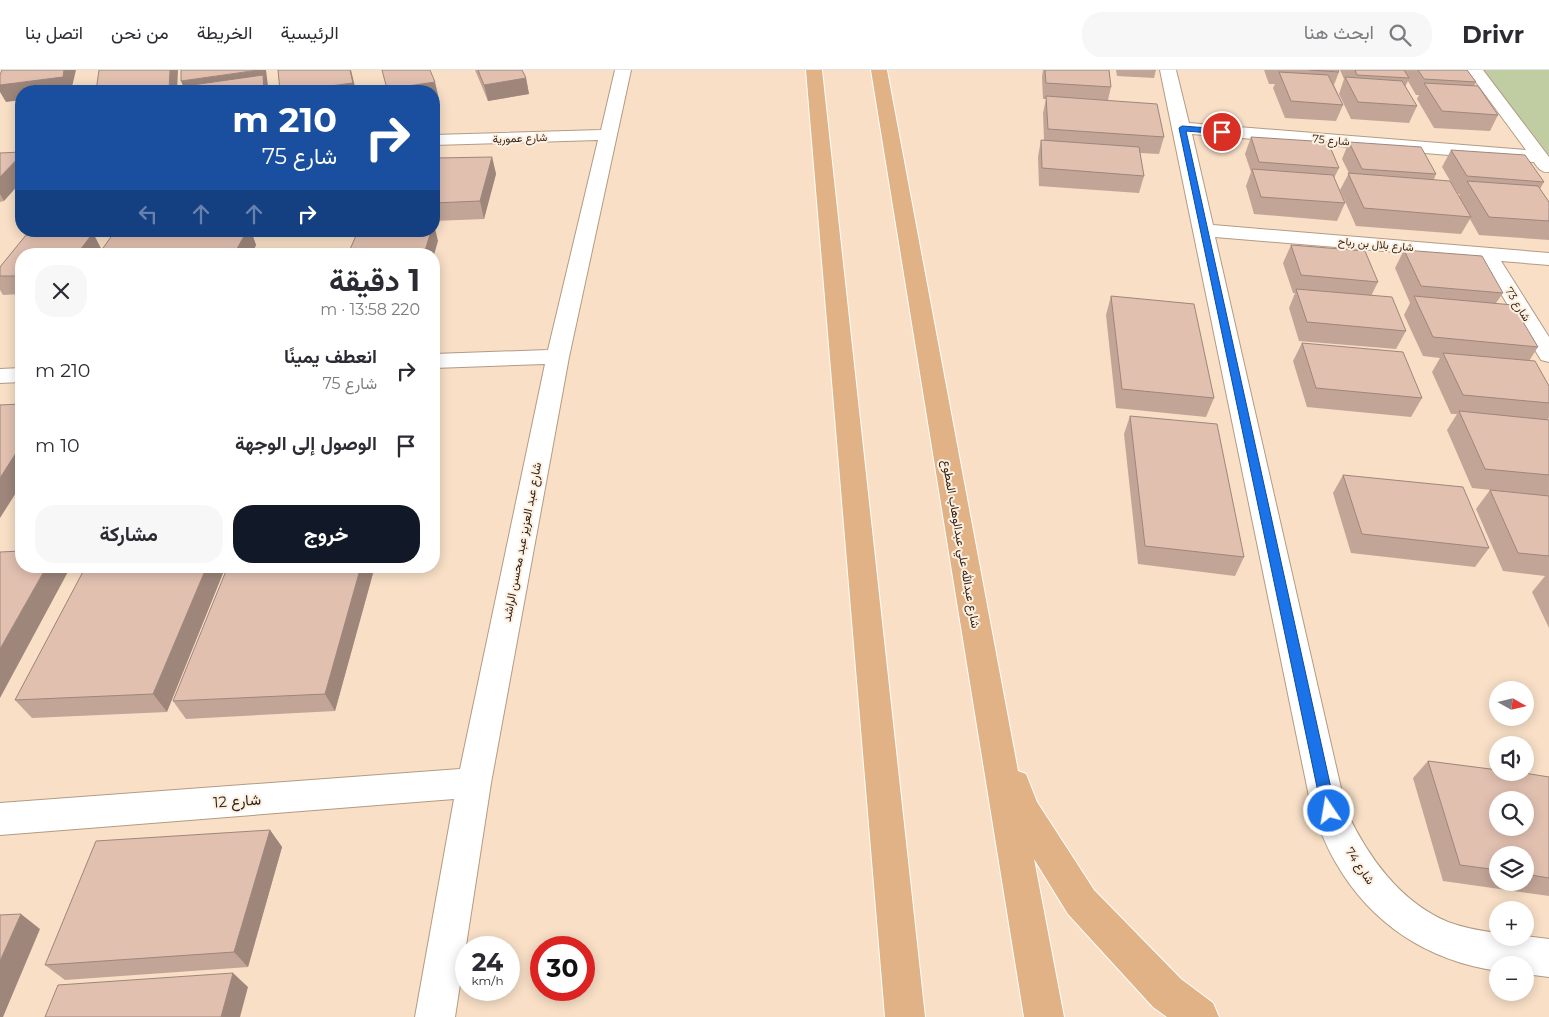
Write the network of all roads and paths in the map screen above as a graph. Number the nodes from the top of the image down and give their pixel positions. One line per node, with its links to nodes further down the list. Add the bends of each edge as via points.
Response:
1 (623, 70): 7 (street, شارع عبد العزيز عبد محسن الراشد)
2 (814, 70): 23 (main road)
3 (879, 70): 18 (main road, شارع عبدالله علي عبدالوهاب المطوع)
4 (1168, 70): 6 (street, شارع 74)
5 (1475, 70): 9 (street, شارع 75)
6 (1182, 128): 9 (street, شارع 75); 10 (street, شارع 74)
7 (607, 135): 8 (street, شارع عمورية); 14 (street, شارع عبد العزيز عبد محسن الراشد)
8 (440, 140)
9 (1544, 164)
10 (1204, 230): 11 (street, شارع بلال بن رباح); 21 (street, شارع 74, via 1329,811 1349,852 1372,885 1398,912 1430,934 1466,946)
11 (1486, 253): 12 (street, شارع بلال بن رباح); 13 (street, شارع 73)
12 (1549, 259)
13 (1549, 355)
14 (558, 357): 15 (street); 19 (street, شارع عبد العزيز عبد محسن الراشد)
15 (440, 361)
16 (15, 375): 17 (street)
17 (0, 376)
18 (993, 724): 24 (main road, شارع عبدالله علي عبدالوهاب المطوع); 25 (main road, via 1023,810 1081,902 1167,993)
19 (474, 783): 20 (street, شارع 12); 22 (street, شارع عبد العزيز عبد محسن الراشد)
20 (0, 819)
21 (1549, 958)
22 (435, 1017)
23 (904, 1017)
24 (1044, 1017)
25 (1199, 1017)

